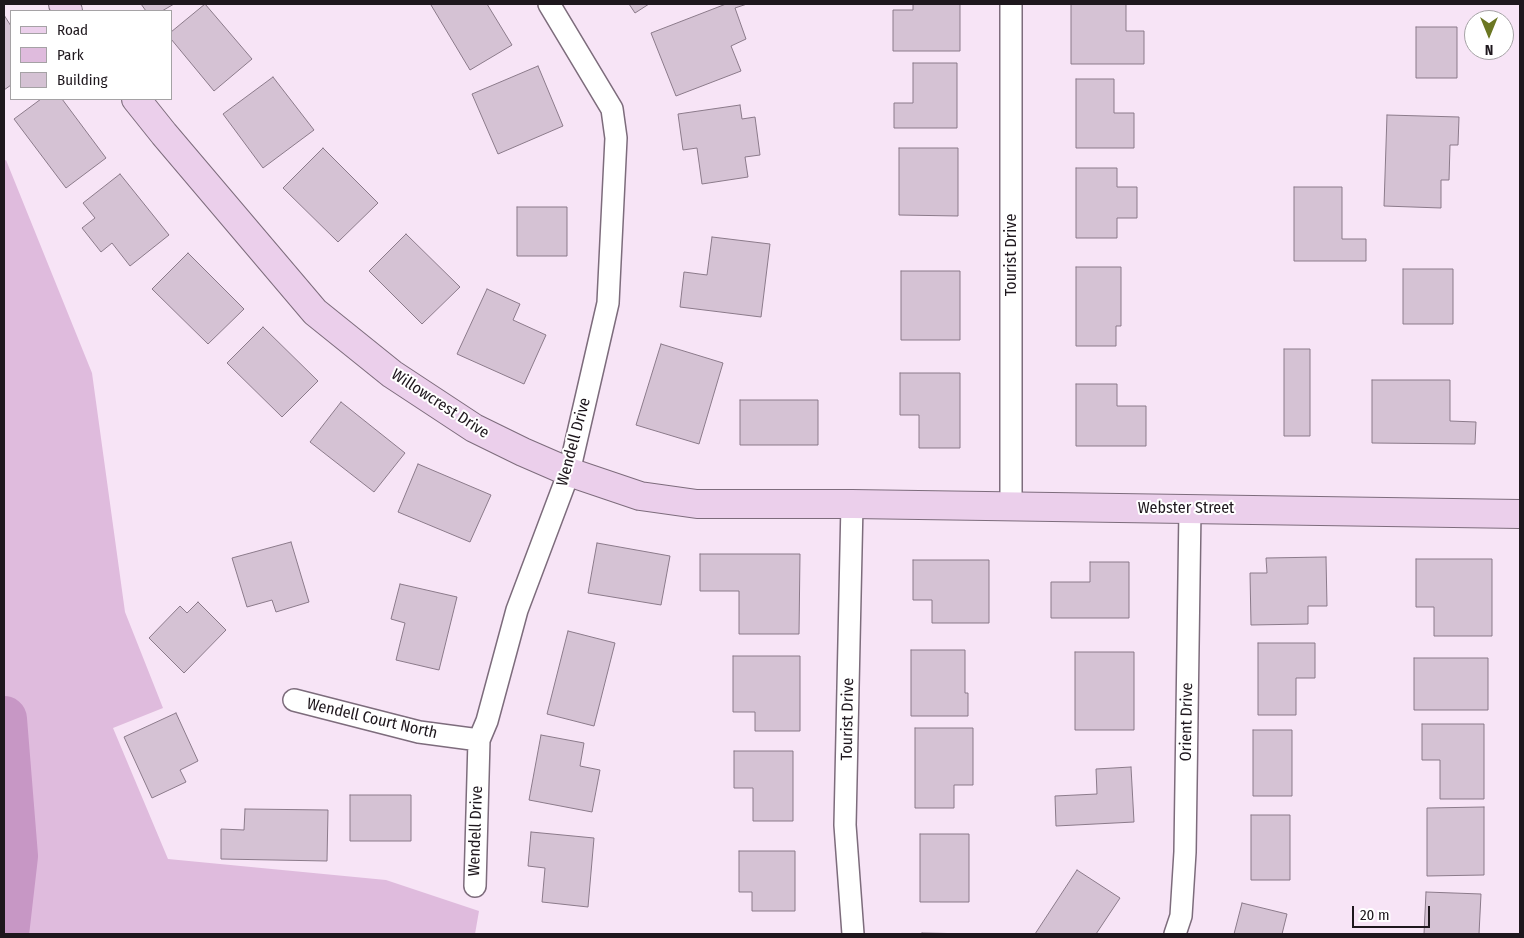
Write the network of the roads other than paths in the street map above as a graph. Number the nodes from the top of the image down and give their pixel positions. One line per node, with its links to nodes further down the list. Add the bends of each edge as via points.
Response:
1 (549, 4): 4 (street, Wendell Drive, via 612,109 616,138 608,303)
2 (1011, 4): 6 (street, Tourist Drive)
3 (137, 100): 4 (street, Willowcrest Drive, via 315,312 392,374 474,428)
4 (569, 472): 5 (street, Willowcrest Drive, via 640,496 697,504); 10 (street, Wendell Drive, via 517,610)
5 (852, 504): 6 (street, Webster Street); 12 (street, Tourist Drive, via 845,825)
6 (1011, 507): 7 (street, Webster Street)
7 (1190, 509): 8 (street, Webster Street); 13 (street, Orient Drive, via 1185,852 1181,916)
8 (1520, 514)
9 (294, 700): 10 (street, Wendell Court North, via 419,732)
10 (479, 740): 11 (street, Wendell Drive)
11 (475, 886)
12 (853, 934)
13 (1175, 934)

